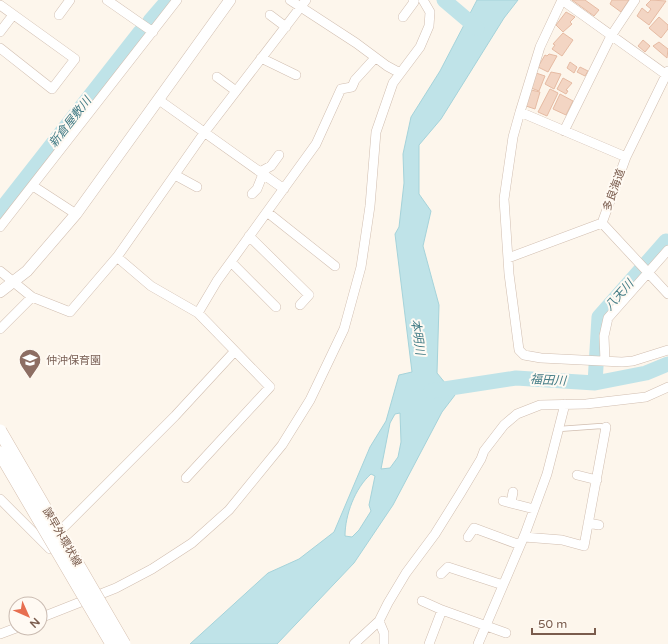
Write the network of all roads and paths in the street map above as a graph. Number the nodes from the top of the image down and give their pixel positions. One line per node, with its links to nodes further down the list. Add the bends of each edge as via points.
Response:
1 (70, 0): 13 (street)
2 (107, 0): 18 (street)
3 (177, 0): 18 (street)
4 (230, 0): 28 (street)
5 (290, 0): 10 (street)
6 (413, 0): 15 (street)
7 (423, 0): 23 (street, via 430,12 430,26 420,47)
8 (562, 0): 19 (street); 29 (street, via 540,47)
9 (635, 0): 19 (street)
10 (304, 4): 16 (street); 22 (street)
11 (0, 5): 12 (street)
12 (13, 15): 17 (street); 20 (street, via 75,59 52,89)
13 (59, 15)
14 (270, 15): 16 (street)
15 (403, 17)
16 (286, 26): 21 (street)
17 (0, 32)
18 (153, 32): 36 (street)
19 (611, 36): 24 (street); 30 (street)
20 (0, 48)
21 (261, 58): 25 (street); 27 (street)
22 (376, 58): 23 (street); 38 (street, via 352,87 341,89 316,144)
23 (400, 73): 85 (street, via 393,83 376,132 370,206 361,268 344,329 310,400 282,446 229,510 192,543 116,588)
24 (667, 74): 33 (street, 多良海道)
25 (296, 75)
26 (217, 77): 27 (street)
27 (236, 91): 31 (street)
28 (159, 100): 31 (street); 41 (street)
29 (520, 112): 30 (street); 47 (street, via 513,137 504,199)
30 (564, 130): 33 (street)
31 (204, 133): 34 (street, via 234,159); 35 (street)
32 (279, 155): 34 (street)
33 (626, 157): 42 (street, 多良海道)
34 (262, 173): 38 (street); 39 (street, via 257,189)
35 (175, 174): 37 (street); 46 (street)
36 (33, 186): 41 (street); 43 (street)
37 (197, 187)
38 (284, 189): 40 (street)
39 (252, 194)
40 (267, 212): 44 (street); 49 (street)
41 (76, 214): 52 (street, via 27,271)
42 (602, 222): 47 (street); 51 (street, 多良海道)
43 (0, 227)
44 (249, 236): 48 (street); 56 (street, via 309,295)
45 (668, 250): 51 (street)
46 (117, 257): 55 (street, via 70,312); 58 (street, via 151,286)
47 (508, 258): 62 (street, via 519,350 524,355 541,358)
48 (231, 262): 57 (street); 58 (street)
49 (335, 266)
50 (0, 271): 52 (street)
51 (650, 272): 54 (street, 多良海道); 62 (street, via 608,318 604,336)
52 (14, 281): 53 (street); 55 (street)
53 (0, 292)
54 (668, 294)
55 (32, 297): 59 (street)
56 (300, 305)
57 (276, 307)
58 (198, 314): 61 (street)
59 (0, 329)
60 (668, 350): 62 (street, via 633,361)
61 (234, 352): 70 (street, via 270,387); 79 (street, via 175,416)
62 (605, 361)
63 (668, 387): 64 (street, via 640,398)
64 (565, 404): 65 (street); 86 (street, via 540,405 517,414 504,425 484,451 468,482 406,573)
65 (559, 429): 66 (lane, via 601,426); 74 (street)
66 (606, 429): 71 (street)
67 (0, 431): 90 (main road, 諫早外環状線, bridge)
68 (0, 453): 89 (main road, 諫早外環状線, bridge)
69 (577, 476): 71 (street)
70 (186, 478)
71 (596, 480): 75 (street)
72 (513, 492): 74 (street, via 507,502)
73 (0, 499): 79 (street)
74 (534, 509): 78 (street)
75 (588, 523): 76 (street); 78 (street, via 584,546 562,540)
76 (599, 525)
77 (468, 537): 78 (street, via 474,528)
78 (522, 541): 82 (street)
79 (46, 545): 80 (street)
80 (69, 568)
81 (441, 574): 82 (street, via 448,567)
82 (502, 585): 87 (street)
83 (422, 602): 84 (street)
84 (442, 610): 87 (street); 93 (street)
85 (48, 615)
86 (379, 621): 91 (street); 92 (street, via 384,633)
87 (485, 626): 88 (street); 94 (street)
88 (506, 633)
89 (112, 644)
90 (124, 644)
91 (354, 644)
92 (384, 644)
93 (429, 644)
94 (478, 644)

